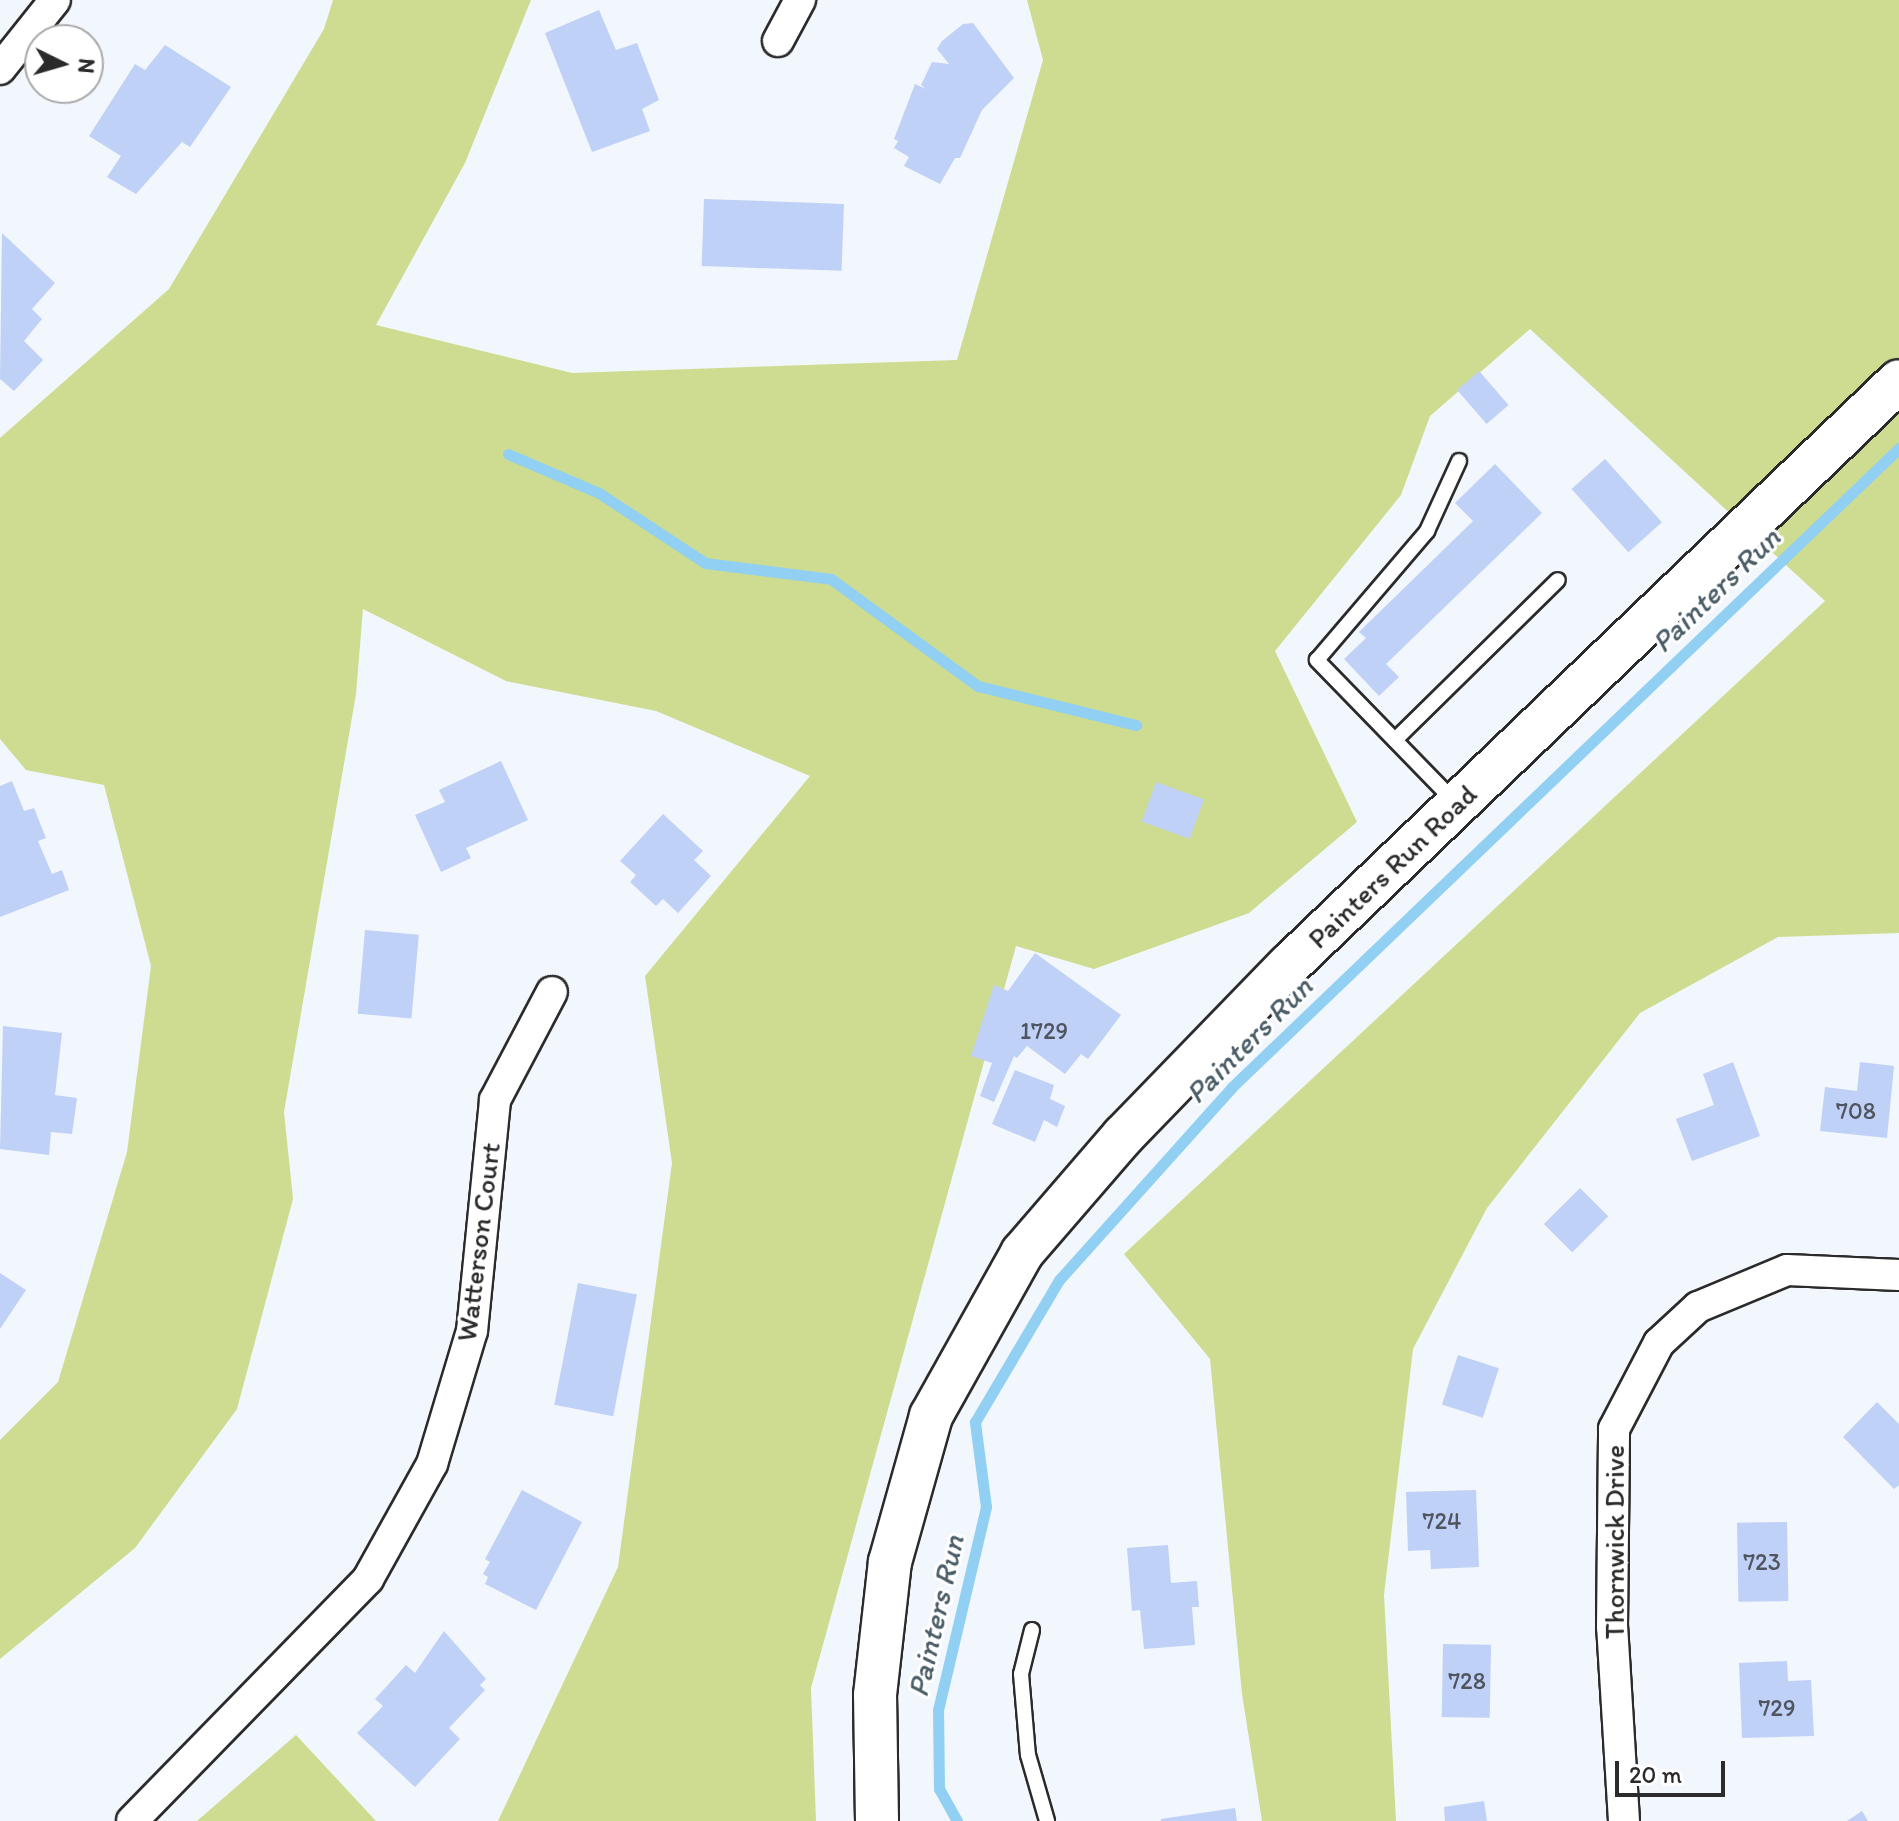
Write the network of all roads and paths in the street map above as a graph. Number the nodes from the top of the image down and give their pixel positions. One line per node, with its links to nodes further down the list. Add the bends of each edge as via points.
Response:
1 (55, 0): 4 (street)
2 (800, 0): 3 (street)
3 (778, 41)
4 (0, 69)
5 (1899, 381): 9 (street, Painters Run Road)
6 (1459, 461): 8 (lane, via 1427,531 1317,660)
7 (1558, 580): 8 (lane)
8 (1395, 740): 9 (lane)
9 (1457, 804): 14 (street, Painters Run Road, via 1278,976 1123,1136 1022,1253 931,1416 890,1562 875,1695)
10 (552, 992): 13 (street, Watterson Court, via 495,1100 472,1331 432,1464 368,1579)
11 (1899, 1275): 16 (street, Thornwick Drive, via 1787,1270 1698,1307 1659,1343 1614,1429 1612,1627)
12 (1032, 1630): 15 (lane, via 1021,1674 1028,1755)
13 (132, 1821)
14 (877, 1821)
15 (1047, 1821)
16 (1624, 1821)

